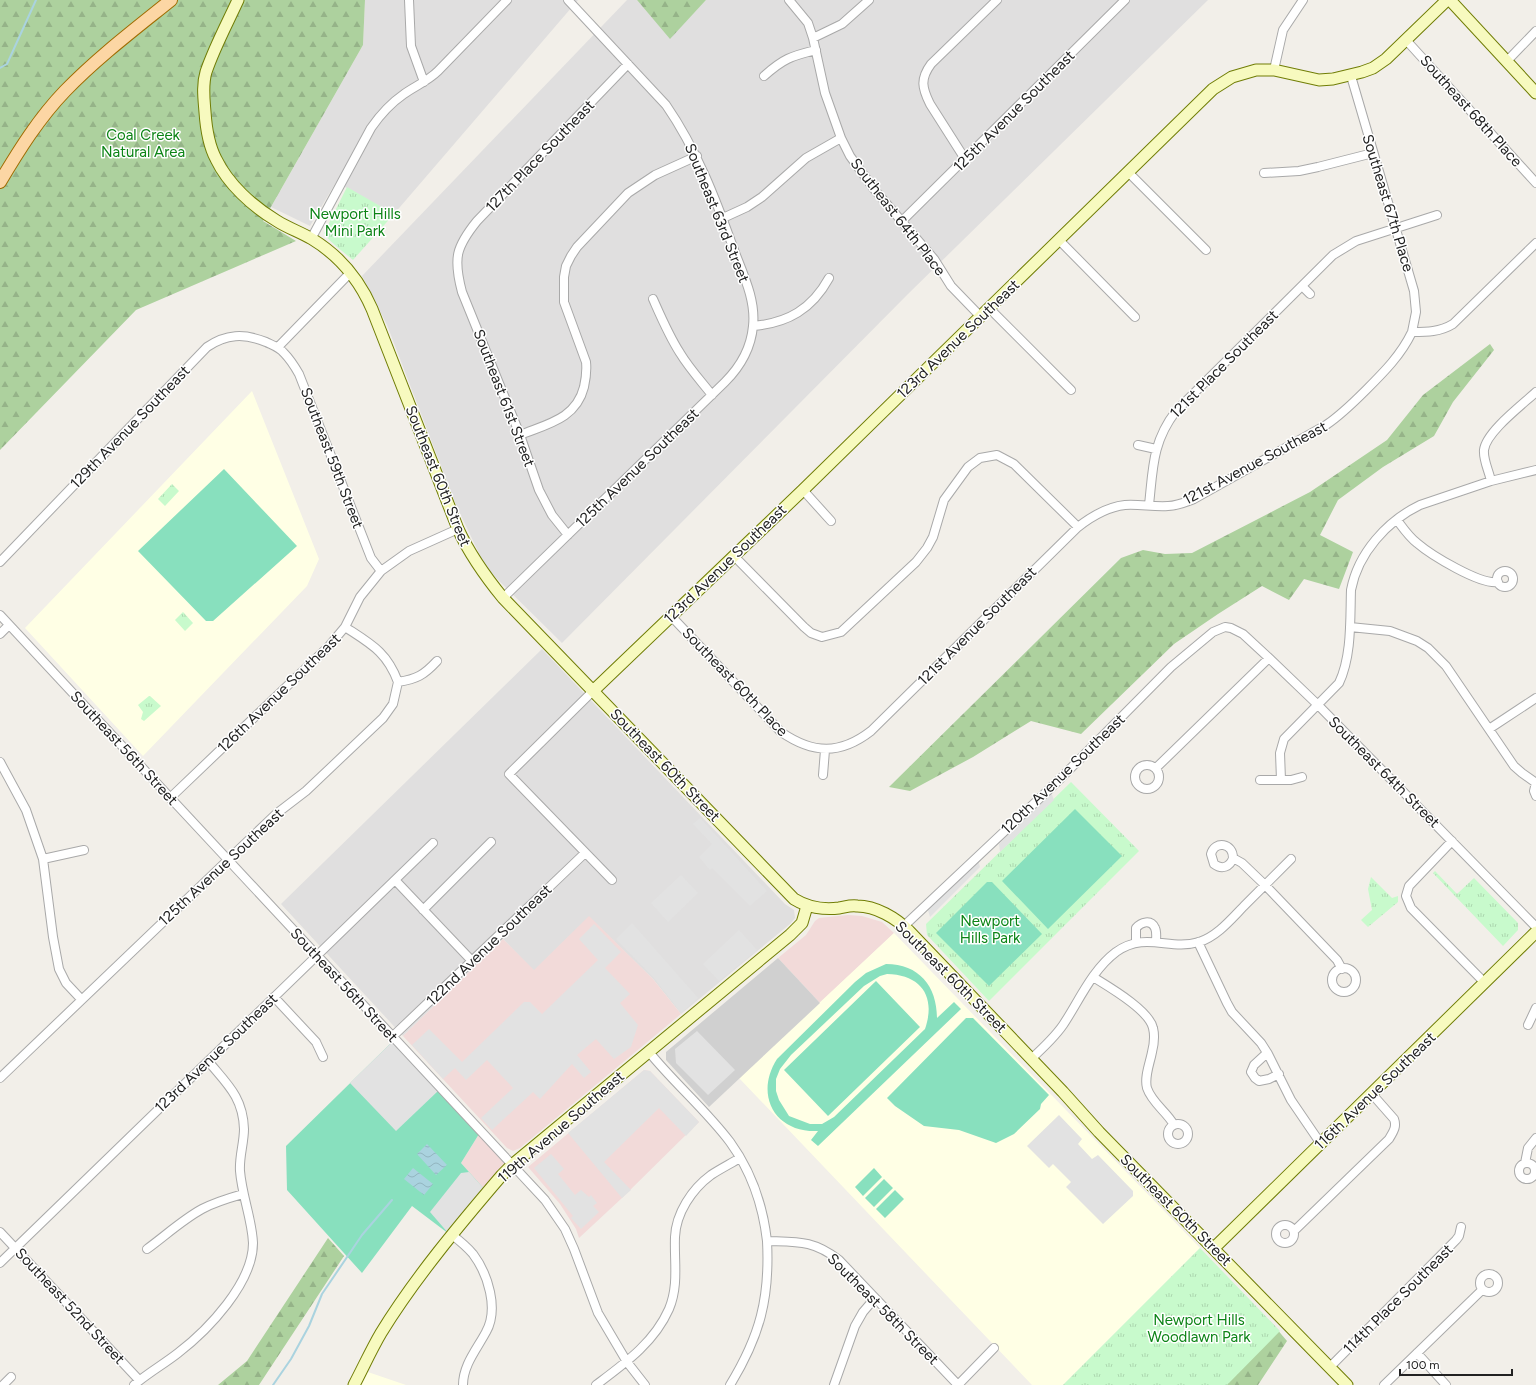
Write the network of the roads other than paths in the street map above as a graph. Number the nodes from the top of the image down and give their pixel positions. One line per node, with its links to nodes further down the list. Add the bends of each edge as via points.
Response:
1 (171, 0): 30 (main road, via 109,49 64,92 29,136)
2 (238, 0): 36 (street, Southeast 60th Street, via 206,73 204,100 207,133 222,169 244,196 266,215)
3 (409, 0): 22 (street, via 411,46)
4 (507, 0): 22 (street, via 438,71)
5 (568, 0): 18 (street, Southeast 63rd Street)
6 (789, 0): 14 (street, Southeast 64th Place, via 808,23)
7 (869, 0): 14 (street, via 842,24)
8 (997, 0): 27 (street, via 932,64 923,80 930,104)
9 (1125, 0): 27 (street, 125th Avenue Southeast)
10 (1303, 0): 19 (street, via 1283,30)
11 (1447, 0): 15 (street, 123rd Avenue Southeast)
12 (1450, 0): 17 (street)
13 (1536, 31): 17 (street)
14 (813, 38): 16 (street, Southeast 64th Place)
15 (1406, 40): 21 (street, 123rd Avenue Southeast, via 1373,68); 31 (street, Southeast 68th Place)
16 (816, 50): 20 (street, via 783,60); 24 (street, Southeast 64th Place, via 825,92)
17 (1507, 61): 23 (street)
18 (628, 64): 26 (street, Southeast 63rd Street, via 666,105); 40 (street, 127th Place Southeast, via 477,221 466,235)
19 (1274, 70): 21 (street, 123rd Avenue Southeast, via 1319,80); 28 (street, 123rd Avenue Southeast, via 1256,70 1222,82)
20 (764, 76)
21 (1350, 76): 25 (street, Southeast 67th Place)
22 (424, 82): 36 (street, via 405,94 371,128)
23 (1536, 93)
24 (841, 138): 33 (street, via 806,158 762,197); 34 (street, Southeast 64th Place, via 863,176)
25 (1373, 154): 29 (street, via 1312,168); 35 (street, Southeast 67th Place)
26 (697, 156): 33 (street, Southeast 63rd Street); 55 (street, via 655,175 628,193 577,247 566,266 564,302 586,362 583,392 570,412)
27 (965, 159): 34 (street, 125th Avenue Southeast)
28 (1128, 172): 37 (street, 123rd Avenue Southeast); 39 (street)
29 (1264, 173)
30 (0, 182)
31 (1536, 183)
32 (1437, 215): 35 (street, 121st Place Southeast)
33 (723, 218): 49 (street, Southeast 63rd Street, via 747,284)
34 (902, 221): 47 (street, Southeast 64th Place, via 934,259 951,286)
35 (1396, 227): 43 (street, 121st Place Southeast, via 1356,240 1344,247); 50 (street, Southeast 67th Place, via 1415,296 1416,312)
36 (311, 239): 41 (street, Southeast 60th Street, via 338,258)
37 (1059, 240): 46 (street, 123rd Avenue Southeast); 48 (street)
38 (1536, 243): 50 (street, via 1453,324 1434,332)
39 (1206, 250)
40 (458, 253): 55 (street, Southeast 61st Street, via 457,264 462,292)
41 (351, 272): 51 (street); 65 (street, Southeast 60th Street, via 365,292)
42 (829, 278): 49 (street, via 816,299 803,310 775,324)
43 (1302, 286): 44 (street); 57 (street, 121st Place Southeast, via 1176,411 1167,422)
44 (1310, 294)
45 (653, 299): 54 (street, via 679,352)
46 (989, 308): 47 (street, 123rd Avenue Southeast); 52 (street)
47 (981, 317): 60 (street, 123rd Avenue Southeast)
48 (1135, 317)
49 (753, 326): 54 (street, 125th Avenue Southeast, via 750,342 735,372)
50 (1412, 332): 61 (street, 121st Avenue Southeast, via 1393,363 1341,415 1326,425 1194,499 1168,506)
51 (278, 348): 68 (street, 129th Avenue Southeast, via 244,335 224,337 207,347); 69 (street, Southeast 59th Street, via 285,353 299,374 371,558)
52 (1071, 390)
53 (1536, 392): 59 (street, via 1487,440 1484,451)
54 (712, 395): 66 (street, 125th Avenue Southeast)
55 (520, 435): 66 (street, Southeast 61st Street, via 545,504)
56 (1138, 445): 57 (street)
57 (1156, 449): 61 (street, 121st Place Southeast)
58 (1536, 470): 59 (street)
59 (1491, 481): 62 (street, via 1420,505)
60 (803, 490): 63 (street); 67 (street, 123rd Avenue Southeast)
61 (1149, 505): 64 (street, 121st Avenue Southeast, via 1113,508 1091,517)
62 (1397, 520): 70 (street, via 1416,543 1438,557 1488,582); 77 (street, via 1375,541 1356,572 1351,590)
63 (831, 521)
64 (1078, 526): 67 (street, via 1014,464 997,455 980,458 968,467 944,500 933,537 916,562 846,628 837,634 822,637 804,627); 86 (street, 121st Avenue Southeast, via 871,732 845,746)
65 (458, 529): 69 (street, 126th Avenue Southeast, via 409,551); 71 (street, Southeast 60th Street, via 478,567)
66 (568, 535): 71 (street, 125th Avenue Southeast)
67 (734, 556): 73 (street, 123rd Avenue Southeast)
68 (0, 562)
69 (381, 571): 75 (street, 126th Avenue Southeast, via 360,597)
70 (1498, 582)
71 (503, 598): 82 (street, Southeast 60th Street)
72 (0, 615): 74 (street, Southeast 56th Street)
73 (671, 616): 82 (street, 123rd Avenue Southeast); 86 (street, Southeast 60th Place, via 782,732 802,744)
74 (9, 625): 78 (street); 95 (street, Southeast 56th Street)
75 (345, 627): 81 (street, via 382,653 392,666); 95 (street, 126th Avenue Southeast, via 329,646)
76 (1225, 627): 79 (street, Southeast 64th Street, via 1243,634); 110 (street, 120th Avenue Southeast, via 1213,632 1171,667 1059,780)
77 (1350, 627): 84 (street, via 1347,661 1342,677); 85 (street, via 1390,631 1428,648 1446,666)
78 (0, 634)
79 (1269, 658): 84 (street, Southeast 64th Street); 88 (street)
80 (437, 661): 81 (street, via 422,675)
81 (398, 682): 104 (street, 125th Avenue Southeast, via 393,704 383,718)
82 (593, 691): 100 (street, 123rd Avenue Southeast, via 509,774); 108 (street, Southeast 60th Street, via 788,893)
83 (1536, 698): 85 (street)
84 (1318, 705): 92 (street, via 1284,739 1280,753); 96 (street, Southeast 64th Street)
85 (1489, 729): 93 (street, via 1514,766)
86 (825, 750): 89 (street)
87 (0, 762): 102 (street, via 26,810)
88 (1156, 768)
89 (823, 775)
90 (1302, 777): 92 (street)
91 (1260, 780): 92 (street)
92 (1281, 780)
93 (1536, 783): 94 (street)
94 (1536, 796)
95 (170, 798): 104 (street, Southeast 56th Street)
96 (1452, 841): 111 (street, Southeast 64th Street); 120 (street, via 1409,886 1406,896 1411,908)
97 (491, 842): 109 (street)
98 (433, 843): 105 (street, 123rd Avenue Southeast)
99 (84, 850): 102 (street)
100 (585, 853): 106 (street); 117 (street, 122nd Avenue Southeast)
101 (1233, 858): 107 (street)
102 (43, 859): 122 (street, via 59,969 66,983)
103 (1291, 859): 107 (street)
104 (228, 860): 116 (street, Southeast 56th Street); 122 (street, 125th Avenue Southeast)
105 (395, 880): 109 (street); 116 (street, 123rd Avenue Southeast)
106 (612, 880)
107 (1265, 885): 115 (street, via 1215,934); 118 (street)
108 (807, 906): 110 (street, Southeast 60th Street, via 829,909 867,906); 126 (street, 119th Avenue Southeast, via 802,923 797,929)
109 (423, 910): 117 (street)
110 (904, 926): 129 (street, Southeast 60th Street)
111 (1536, 927)
112 (1536, 932): 120 (street, 116th Avenue Southeast)
113 (1136, 942): 114 (street); 114 (street, via 1136,928 1144,922 1151,923 1155,928); 119 (street, via 1108,958)
114 (1156, 942): 115 (street)
115 (1198, 942): 127 (street, via 1229,1007)
116 (317, 955): 121 (street, 123rd Avenue Southeast); 125 (street, Southeast 56th Street)
117 (472, 961): 125 (street, 122nd Avenue Southeast)
118 (1342, 968)
119 (1093, 977): 129 (street, via 1059,1030); 134 (street, via 1139,1008 1153,1026 1154,1043 1146,1079 1147,1087)
120 (1485, 983): 133 (street, 116th Avenue Southeast)
121 (274, 997): 128 (street, via 316,1042); 130 (street, 123rd Avenue Southeast)
122 (81, 999): 131 (street, 125th Avenue Southeast)
123 (1536, 1008): 124 (street)
124 (1528, 1025)
125 (392, 1037): 139 (street, Southeast 56th Street)
126 (649, 1052): 137 (street, via 715,1124); 139 (street, 119th Avenue Southeast)
127 (1267, 1053): 132 (street); 132 (street, via 1254,1066 1251,1072 1254,1078 1259,1081)
128 (323, 1057)
129 (1032, 1059): 147 (street, Southeast 60th Street, via 1126,1160)
130 (208, 1062): 140 (street, via 236,1096 240,1106 244,1130 240,1164); 146 (street, 123rd Avenue Southeast)
131 (1, 1074)
132 (1279, 1074): 136 (street, via 1291,1100)
133 (1372, 1094): 136 (street, 116th Avenue Southeast); 142 (street, via 1390,1113 1396,1123 1395,1129 1389,1139)
134 (1174, 1125)
135 (1536, 1138): 138 (street, via 1528,1148)
136 (1321, 1144): 147 (street, 116th Avenue Southeast)
137 (740, 1158): 145 (street, via 759,1202); 154 (street, via 706,1180 685,1204 675,1237 676,1284 669,1309 655,1333)
138 (1525, 1163)
139 (512, 1165): 144 (street, 119th Avenue Southeast); 154 (street, Southeast 56th Street, via 545,1200 565,1229 598,1313)
140 (243, 1194): 148 (street, via 217,1202 188,1218); 157 (street, via 253,1244 252,1255 240,1285 198,1337)
141 (1461, 1227): 155 (street, 114th Place Southeast, via 1456,1240)
142 (1294, 1230)
143 (0, 1232): 146 (street, Southeast 52nd Street)
144 (452, 1236): 160 (street, 119th Avenue Southeast, via 405,1296 380,1335); 161 (street, via 467,1247 485,1274 492,1311 487,1331 469,1362)
145 (767, 1241): 151 (street, Southeast 58th Street, via 806,1242 823,1249 839,1260); 164 (street, via 768,1266 763,1310 751,1346)
146 (16, 1248): 149 (street, 123rd Avenue Southeast); 157 (street, Southeast 52nd Street)
147 (1214, 1248): 155 (street, Southeast 60th Street)
148 (147, 1249)
149 (0, 1263)
150 (1482, 1290): 153 (street)
151 (875, 1298): 165 (street, via 855,1326); 166 (street, Southeast 58th Street)
152 (994, 1348): 166 (street)
153 (1417, 1353): 167 (street); 168 (street)
154 (627, 1362): 162 (street); 163 (street, Southeast 56th Street)
155 (1330, 1367): 158 (street, Southeast 60th Street)
156 (11, 1377): 159 (street)
157 (136, 1383)
158 (1345, 1384)
159 (3, 1385)
160 (354, 1385)
161 (462, 1385)
162 (596, 1385)
163 (645, 1385)
164 (730, 1385)
165 (834, 1385)
166 (958, 1385)
167 (1384, 1385)
168 (1446, 1385)

